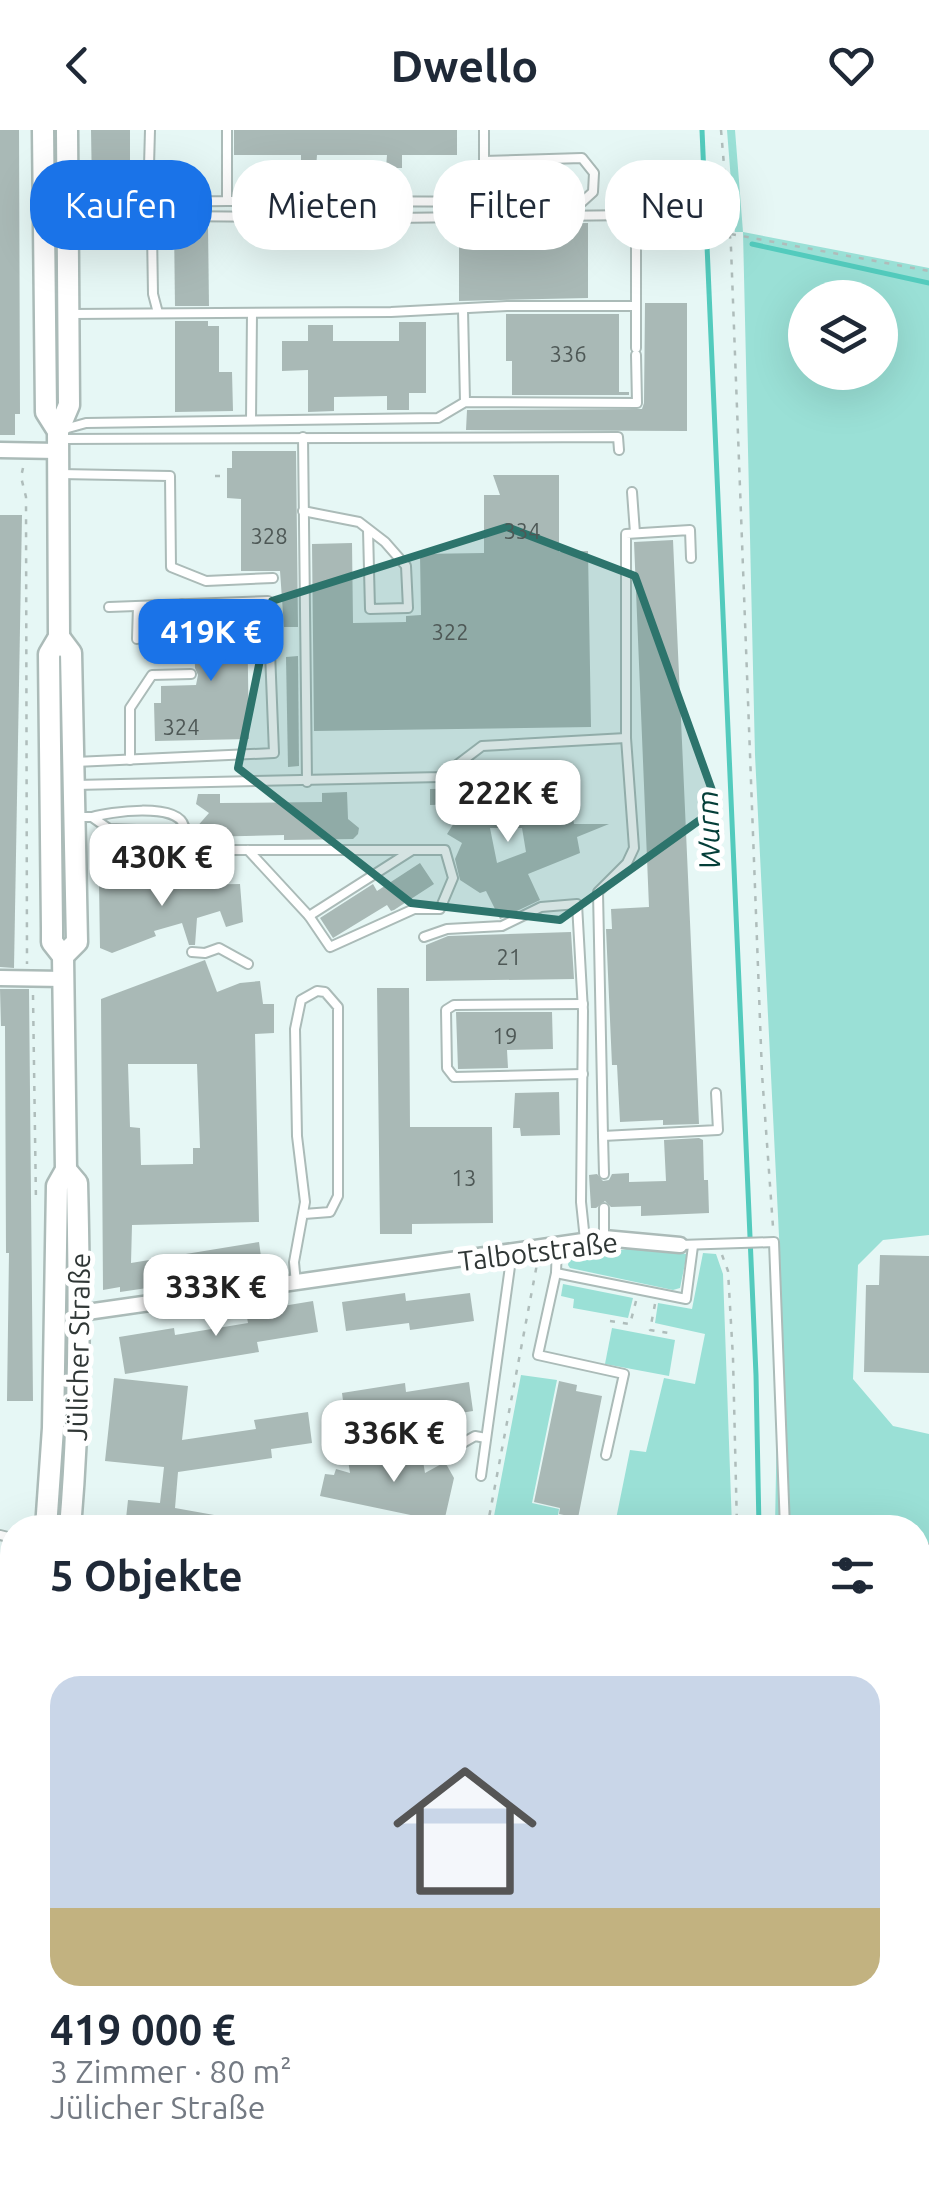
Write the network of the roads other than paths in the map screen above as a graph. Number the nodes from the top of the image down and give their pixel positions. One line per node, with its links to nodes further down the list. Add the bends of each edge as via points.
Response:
1 (43, 130): 24 (main road, Jülicher Straße, via 46,412)
2 (67, 130): 6 (main road, Jülicher Straße)
3 (150, 130): 7 (lane)
4 (227, 130): 13 (lane)
5 (484, 130): 8 (lane)
6 (67, 160)
7 (149, 160)
8 (484, 160): 9 (lane)
9 (584, 160)
10 (585, 162): 11 (lane, via 594,173 593,192)
11 (585, 199)
12 (212, 201): 13 (lane)
13 (227, 201): 14 (lane)
14 (433, 202)
15 (68, 250): 20 (main road, Jülicher Straße)
16 (636, 306): 17 (lane); 18 (lane, via 636,214 170,216 152,232); 21 (lane, via 637,403)
17 (464, 310): 19 (lane); 21 (lane)
18 (158, 313): 19 (lane); 20 (lane)
19 (252, 313): 22 (lane)
20 (69, 314): 24 (main road, Jülicher Straße, via 69,411)
21 (464, 402): 22 (lane, via 438,418)
22 (250, 420): 24 (lane, via 86,423)
23 (304, 437): 24 (lane); 26 (lane, via 618,437); 29 (lane)
24 (58, 440): 25 (street); 27 (main road, Jülicher Straße)
25 (0, 450)
26 (619, 450)
27 (59, 474): 33 (lane, via 170,476 171,567 206,581); 37 (main road, Jülicher Straße)
28 (632, 492): 31 (lane)
29 (302, 510): 30 (lane, via 359,522); 44 (lane)
30 (368, 530): 30 (lane, via 406,566 408,608 370,608)
31 (635, 533): 32 (lane, via 690,530); 41 (lane, via 626,534)
32 (691, 558)
33 (272, 578)
34 (182, 604): 35 (lane); 39 (lane); 42 (lane, via 268,600 274,754)
35 (138, 606): 36 (lane); 38 (lane)
36 (109, 608)
37 (59, 636): 43 (main road, Jülicher Straße, via 71,654); 53 (main road, Jülicher Straße, via 49,654 52,942)
38 (137, 639)
39 (182, 653)
40 (191, 674): 42 (lane, via 152,675 130,708)
41 (626, 738): 44 (lane, via 482,746 442,776); 60 (lane, via 634,848 598,892)
42 (130, 760): 43 (lane)
43 (74, 762): 45 (main road, Jülicher Straße)
44 (308, 782): 45 (lane)
45 (75, 786): 46 (main road, Jülicher Straße)
46 (84, 817): 47 (lane, via 110,829 164,831); 47 (lane, via 162,812 179,818); 53 (main road, Jülicher Straße, via 77,942)
47 (184, 843): 48 (lane, via 195,850)
48 (248, 850): 49 (lane); 50 (lane)
49 (412, 850): 50 (lane); 50 (lane, via 445,850 453,878 440,909 414,909 330,947)
50 (310, 916)
51 (424, 937): 57 (lane, via 502,926 540,907 577,904)
52 (192, 952): 54 (lane, via 220,948)
53 (64, 956): 56 (main road, Jülicher Straße)
54 (248, 964)
55 (0, 978): 56 (street)
56 (64, 979): 61 (main road, Jülicher Straße)
57 (583, 1004): 58 (lane); 58 (lane, via 446,1010 447,1068 454,1076)
58 (583, 1074): 66 (lane)
59 (716, 1093): 60 (lane, via 718,1130)
60 (603, 1136): 62 (lane)
61 (66, 1170): 72 (main road, Jülicher Straße, via 77,1183); 73 (main road, Jülicher Straße, via 57,1186)
62 (604, 1174)
63 (604, 1208): 65 (lane)
64 (304, 1214): 64 (lane, via 295,1029 301,1000 316,991 338,1007 338,1196 330,1212); 71 (lane)
65 (604, 1238): 66 (street, Talbotstraße); 68 (street, Talbotstraße)
66 (585, 1240): 67 (street, Talbotstraße)
67 (557, 1245): 69 (street, Talbotstraße); 70 (lane)
68 (686, 1246): 70 (lane, via 686,1299); 80 (lane, Talbotstraße, via 771,1242)
69 (512, 1252): 71 (street, Talbotstraße); 74 (lane)
70 (556, 1273): 75 (lane, via 538,1354 624,1374)
71 (296, 1284): 72 (street, Talbotstraße)
72 (80, 1313): 73 (main road); 79 (main road, Jülicher Straße)
73 (56, 1315): 78 (main road, Jülicher Straße)
74 (486, 1438): 76 (lane, via 475,1436); 77 (lane)
75 (606, 1456)
76 (435, 1459)
77 (480, 1476)
78 (47, 1515)
79 (71, 1515)
80 (784, 1515)

